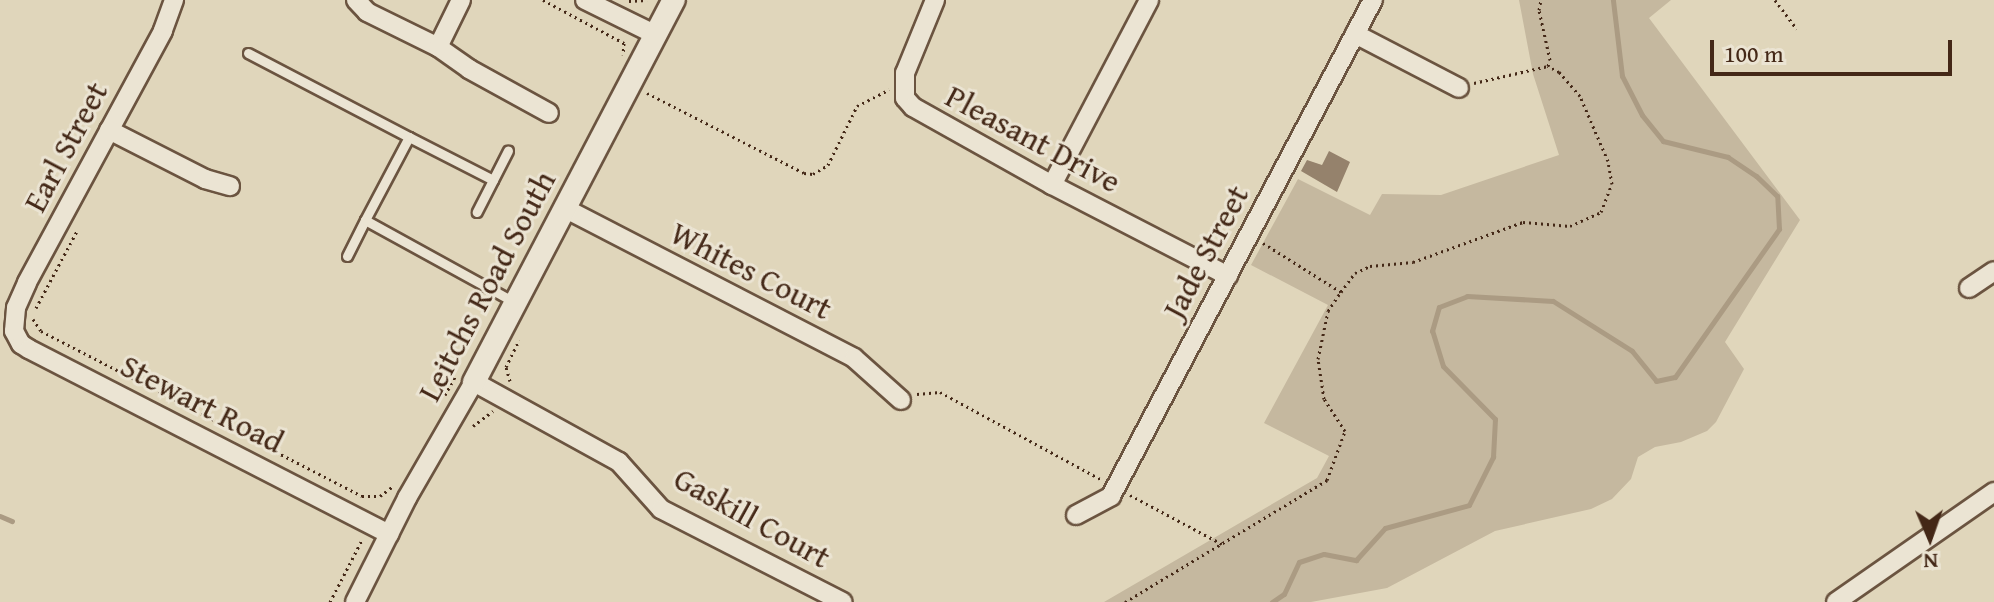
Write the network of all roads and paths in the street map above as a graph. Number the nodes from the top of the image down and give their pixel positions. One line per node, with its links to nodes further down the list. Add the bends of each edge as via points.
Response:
1 (174, 0): 25 (street, Earl Street, via 163,31)
2 (356, 0): 17 (street, via 367,12)
3 (461, 0): 17 (street)
4 (543, 0): 19 (path, via 624,43)
5 (585, 0): 16 (street)
6 (626, 0): 13 (path)
7 (674, 0): 16 (street, Leitchs Road South)
8 (935, 0): 22 (street, Pleasant Drive)
9 (1149, 0): 29 (street)
10 (1373, 0): 15 (street, Jade Street)
11 (1541, 0): 20 (path)
12 (1775, 0): 14 (path)
13 (646, 1)
14 (1797, 29)
15 (1355, 34): 23 (street); 35 (street, Jade Street)
16 (656, 35): 21 (street, Leitchs Road South)
17 (438, 47): 24 (street)
18 (248, 53): 26 (lane)
19 (623, 56)
20 (1548, 66): 23 (path); 40 (path, via 1580,96 1608,161 1612,184 1601,212 1570,226 1523,222 1413,262 1370,266 1355,273)
21 (630, 83): 22 (path, via 813,174 828,165 857,106); 31 (street, Leitchs Road South)
22 (903, 83): 29 (street, Pleasant Drive, via 905,98 923,115)
23 (1459, 88)
24 (549, 113)
25 (109, 130): 30 (street, via 205,179); 42 (street, Earl Street)
26 (409, 137): 28 (lane); 33 (lane)
27 (508, 151): 28 (lane)
28 (493, 180): 32 (lane)
29 (1052, 185): 38 (street, Pleasant Drive)
30 (230, 186)
31 (564, 208): 41 (street, Leitchs Road South); 44 (street, Whites Court, via 854,358)
32 (477, 212)
33 (365, 220): 36 (lane); 41 (lane)
34 (77, 231): 52 (path, via 33,314 36,328 362,496)
35 (1250, 234): 38 (street, Jade Street); 40 (path)
36 (347, 256)
37 (1994, 271): 39 (street)
38 (1228, 276): 53 (street, Jade Street, via 1111,496)
39 (1969, 288)
40 (1341, 292): 56 (path, via 1324,324 1318,359 1324,399 1345,431 1327,480)
41 (514, 302): 43 (street, Leitchs Road South)
42 (6, 321): 54 (street, Stewart Road, via 29,349)
43 (465, 378): 45 (path); 55 (street, Leitchs Road South); 59 (street, Gaskill Court, via 619,462 661,509)
44 (901, 400): 49 (path, via 940,392)
45 (442, 401)
46 (493, 411): 47 (path)
47 (473, 426)
48 (399, 482): 52 (path)
49 (1109, 484)
50 (1994, 492): 61 (street)
51 (1125, 494): 56 (path)
52 (380, 496): 54 (path)
53 (1076, 515)
54 (367, 523): 55 (street, Stewart Road); 57 (path)
55 (389, 534): 58 (street, Leitchs Road South)
56 (1222, 544): 60 (path)
57 (330, 602)
58 (355, 602)
59 (843, 602)
60 (1125, 602)
61 (1836, 602)

